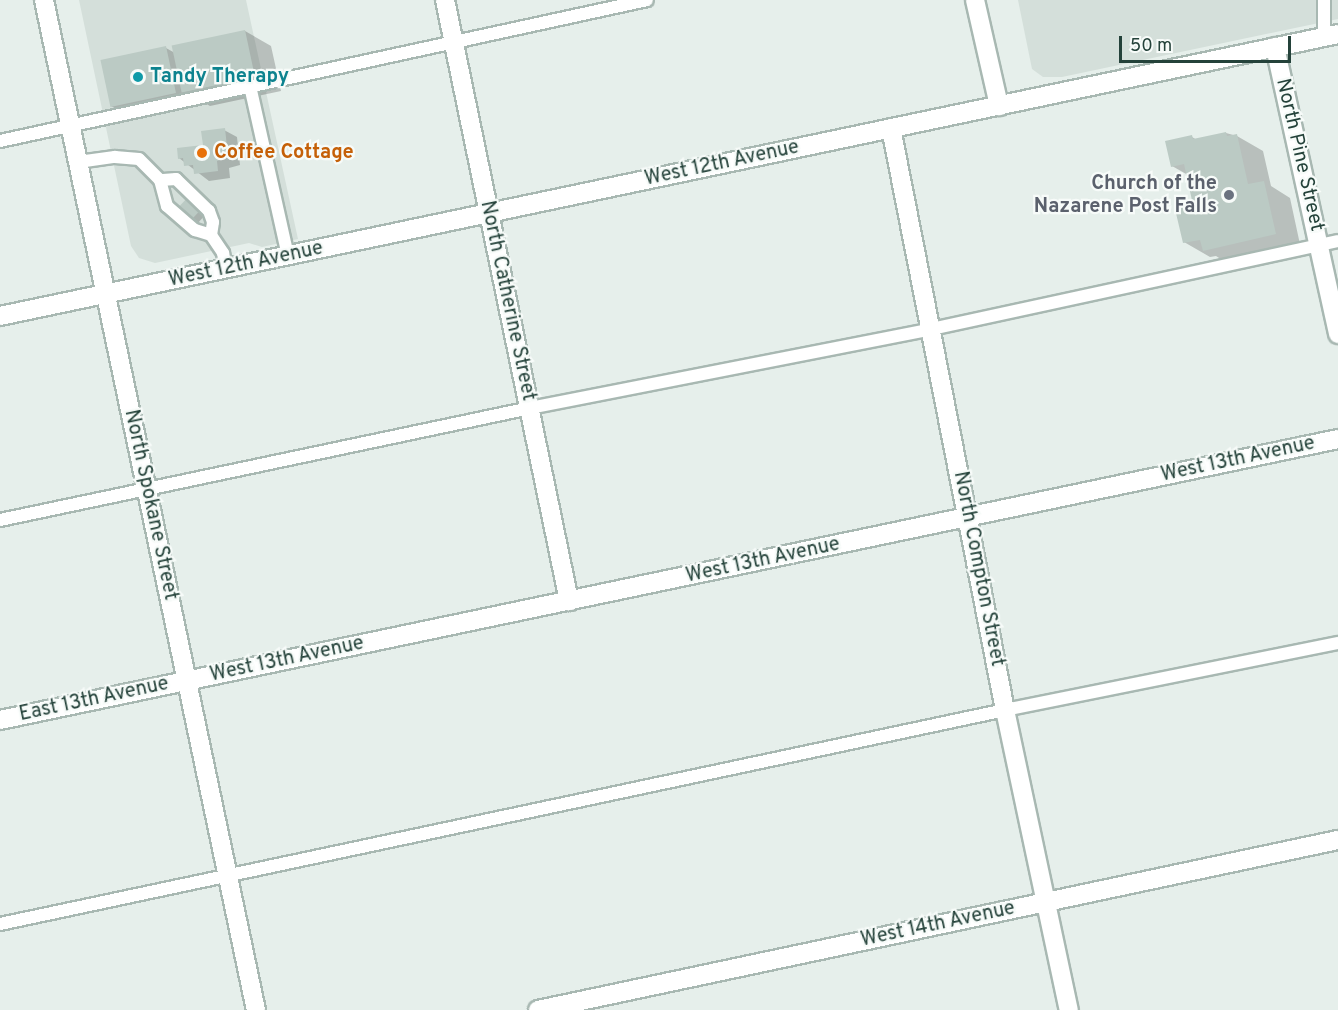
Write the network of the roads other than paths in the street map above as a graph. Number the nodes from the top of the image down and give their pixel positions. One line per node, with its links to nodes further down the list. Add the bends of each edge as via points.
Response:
1 (44, 0): 11 (street, North Spokane Street)
2 (445, 0): 7 (street, North Catherine Street)
3 (647, 0): 7 (lane)
4 (975, 0): 10 (street)
5 (1324, 0): 6 (lane)
6 (1331, 35): 8 (street, West 12th Avenue)
7 (454, 41): 9 (lane); 16 (street, North Catherine Street)
8 (1275, 47): 10 (street, West 12th Avenue); 19 (street, North Pine Street)
9 (250, 86): 11 (lane); 20 (lane)
10 (999, 106): 12 (street, West 12th Avenue)
11 (70, 126): 13 (lane); 14 (street, North Spokane Street)
12 (891, 128): 16 (street, West 12th Avenue); 24 (street, North Compton Street)
13 (0, 141)
14 (78, 162): 15 (lane, via 130,157 139,159); 22 (street, North Spokane Street)
15 (160, 180): 17 (lane, via 167,206 195,230); 17 (lane, via 176,179 209,211 213,222)
16 (488, 215): 20 (street, West 12th Avenue); 26 (street, North Catherine Street)
17 (211, 235): 21 (lane, via 223,253)
18 (1338, 241): 19 (lane)
19 (1320, 245): 24 (lane); 25 (street, North Pine Street)
20 (288, 256): 21 (street, West 12th Avenue)
21 (226, 269): 22 (street, West 12th Avenue)
22 (106, 294): 23 (street, West 12th Avenue); 28 (street, North Spokane Street)
23 (0, 316)
24 (931, 329): 26 (lane); 29 (street, North Compton Street)
25 (1338, 334)
26 (530, 408): 28 (lane); 31 (street, North Catherine Street)
27 (1338, 439): 29 (street, West 13th Avenue)
28 (147, 490): 30 (lane); 33 (street, North Spokane Street)
29 (968, 517): 31 (street, West 13th Avenue); 34 (street, North Compton Street)
30 (0, 520)
31 (569, 602): 33 (street, West 13th Avenue)
32 (1338, 643): 34 (lane)
33 (187, 681): 35 (street, East 13th Avenue); 37 (street, North Spokane Street)
34 (1005, 710): 37 (lane); 38 (street, North Compton Street)
35 (0, 720)
36 (1338, 840): 38 (street, West 14th Avenue)
37 (227, 876): 39 (lane); 40 (street, North Spokane Street)
38 (1046, 901): 41 (street, West 14th Avenue); 42 (street, North Compton Street)
39 (0, 924)
40 (256, 1010)
41 (538, 1010)
42 (1069, 1010)

